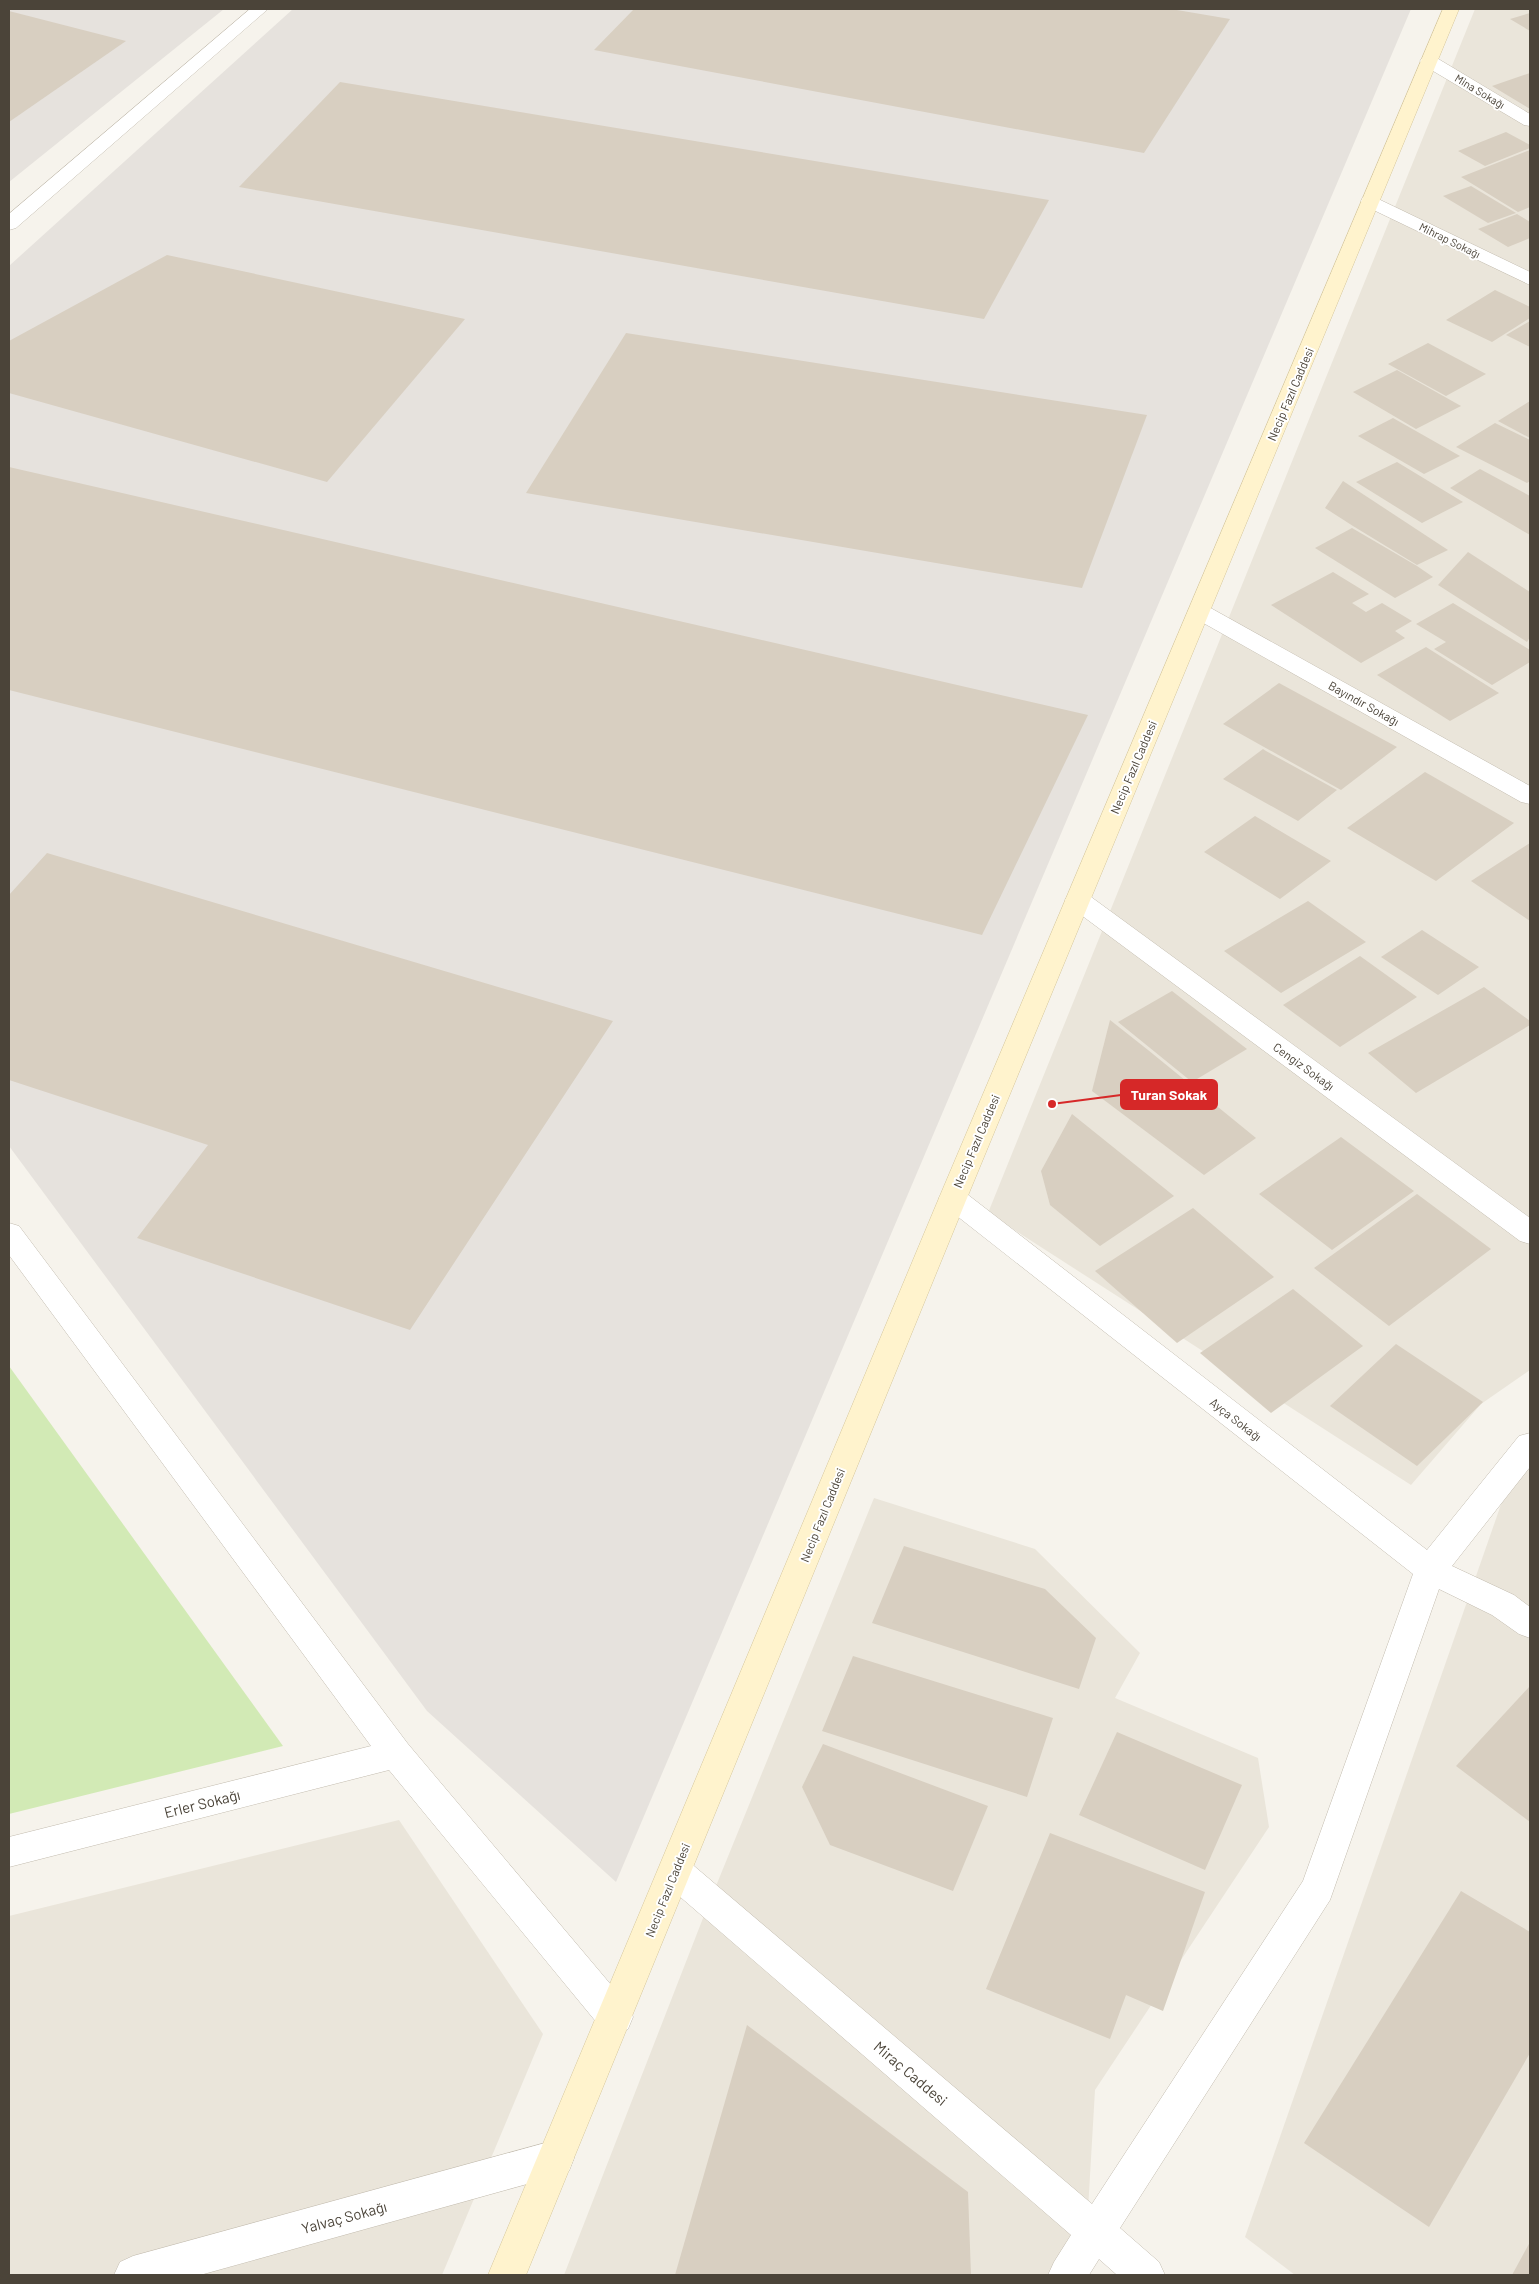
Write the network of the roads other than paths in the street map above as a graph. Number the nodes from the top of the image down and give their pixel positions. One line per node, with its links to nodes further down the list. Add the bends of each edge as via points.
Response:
1 (260, 9): 6 (street)
2 (1451, 9): 3 (street, Necip Fazıl Caddesi)
3 (1429, 61): 4 (street, Mina Sokağı); 5 (street, Necip Fazıl Caddesi)
4 (1530, 121)
5 (1370, 201): 7 (street, Mihrap Sokağı); 8 (street, Necip Fazıl Caddesi)
6 (9, 224)
7 (1530, 279)
8 (1199, 611): 9 (street, Bayındır Sokağı); 10 (street, Necip Fazıl Caddesi)
9 (1528, 788)
10 (1078, 900): 11 (street, Necip Fazıl Caddesi); 12 (street, Cengiz Sokağı)
11 (953, 1198): 15 (street, Ayça Sokağı); 19 (street, Necip Fazıl Caddesi)
12 (1530, 1232)
13 (9, 1234): 17 (street)
14 (1530, 1445): 15 (street)
15 (1430, 1570): 16 (street, Ayça Sokağı, via 1503,1605); 22 (street, via 1318,1889)
16 (1530, 1624)
17 (396, 1754): 18 (street, Erler Sokağı); 20 (street)
18 (9, 1852)
19 (675, 1871): 20 (street, Necip Fazıl Caddesi); 22 (street, Miraç Caddesi)
20 (615, 2017): 21 (street, Necip Fazıl Caddesi)
21 (556, 2158): 23 (street, Yalvaç Sokağı); 24 (street, Necip Fazıl Caddesi)
22 (1095, 2230): 25 (street); 26 (street, Miraç Caddesi)
23 (133, 2275)
24 (507, 2275)
25 (1067, 2275)
26 (1146, 2275)

